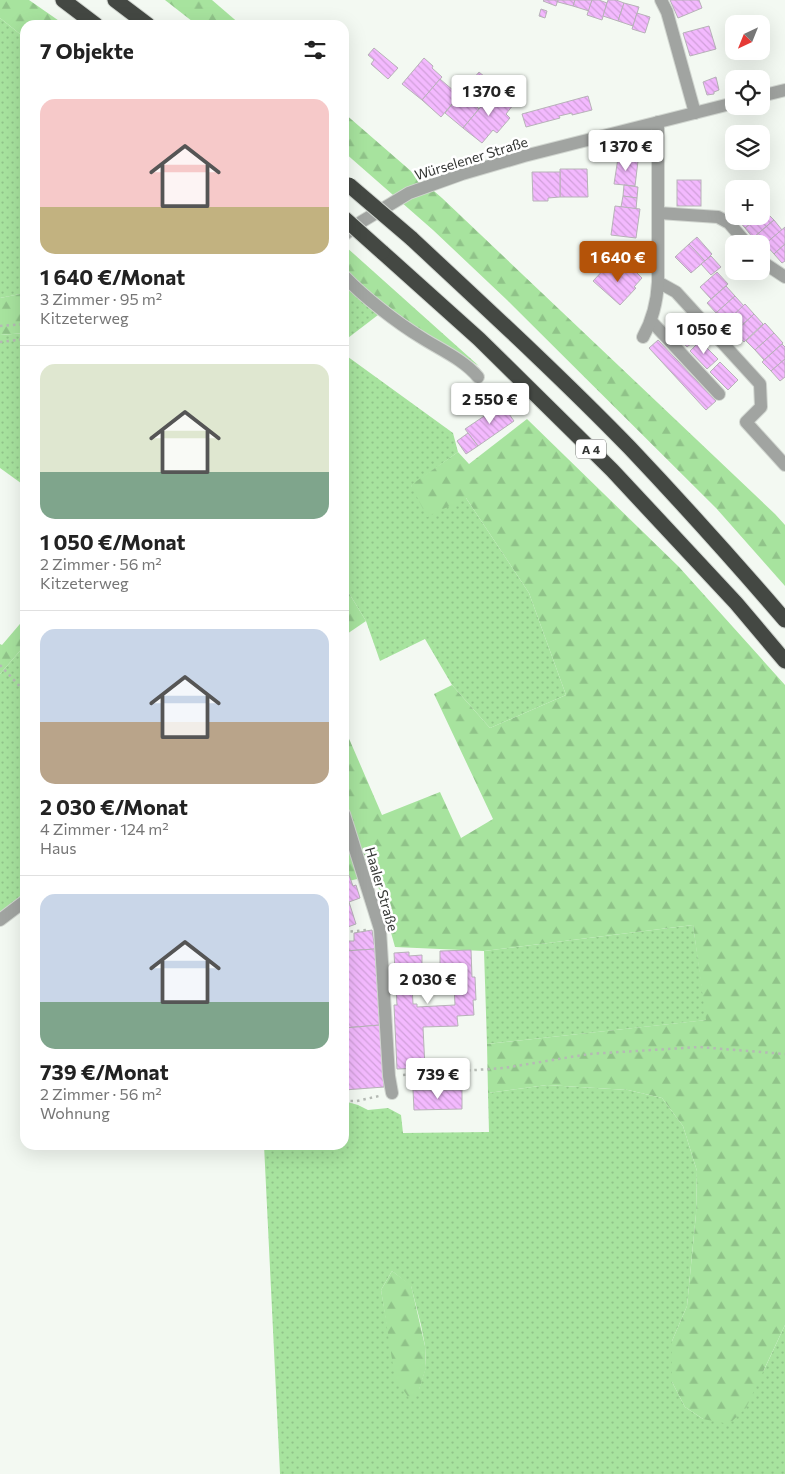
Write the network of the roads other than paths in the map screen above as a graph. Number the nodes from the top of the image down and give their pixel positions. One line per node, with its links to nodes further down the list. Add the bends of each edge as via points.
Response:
1 (63, 0): 4 (highway)
2 (115, 0): 5 (highway)
3 (661, 0): 9 (street)
4 (89, 20)
5 (141, 20)
6 (785, 90): 7 (street)
7 (770, 94)
8 (725, 105): 9 (street, Würselener Straße)
9 (695, 113): 10 (street, Würselener Straße)
10 (658, 122): 12 (street); 14 (street, Würselener Straße, via 462,174 409,193)
11 (349, 186): 25 (highway, A 4, bridge, via 501,321 630,448)
12 (659, 213): 15 (street, via 718,217 729,223); 19 (street)
13 (349, 222): 26 (highway, A 4, bridge, via 479,339 612,470 736,603)
14 (349, 231)
15 (739, 235)
16 (770, 267): 17 (street)
17 (785, 277)
18 (349, 280): 22 (street, via 419,337 470,368)
19 (658, 282): 20 (street); 24 (street, via 676,292 760,384 761,407 746,422)
20 (652, 322): 21 (street); 23 (street)
21 (643, 338)
22 (478, 377)
23 (719, 394)
24 (785, 465)
25 (785, 620)
26 (785, 661)
27 (349, 830): 30 (street, Haaler Straße, via 380,929)
28 (20, 905): 29 (street)
29 (0, 920)
30 (392, 1093)

